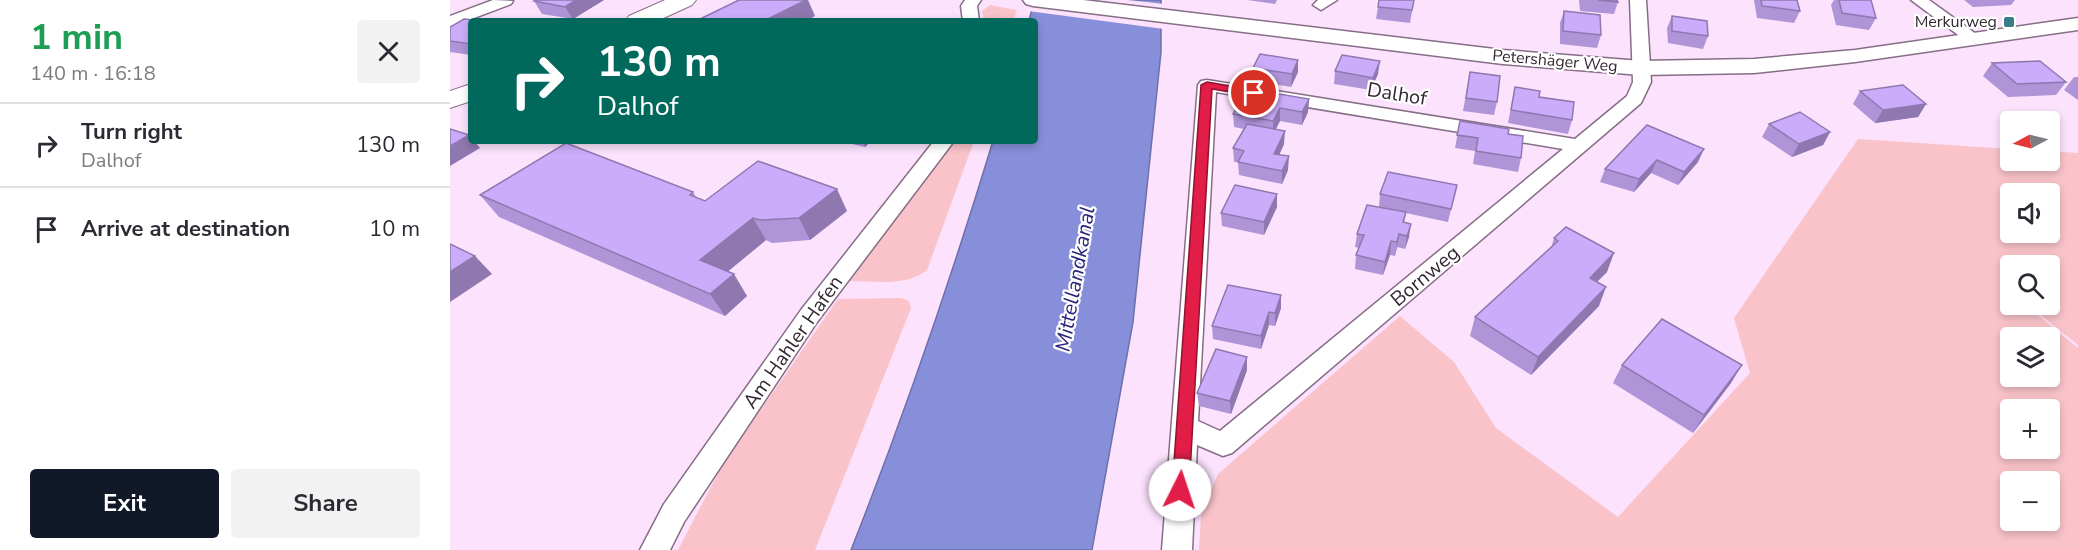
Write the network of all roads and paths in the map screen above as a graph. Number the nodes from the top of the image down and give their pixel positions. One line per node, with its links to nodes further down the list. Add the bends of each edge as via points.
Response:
1 (503, 0): 9 (street)
2 (684, 0): 7 (main road)
3 (973, 0): 8 (street, via 969,6)
4 (1033, 0): 12 (street, Petershäger Weg, via 1503,57)
5 (1638, 0): 12 (street, Bornweg)
6 (1919, 0): 11 (street)
7 (644, 18)
8 (971, 18)
9 (450, 22)
10 (2078, 24): 11 (street, Petershäger Weg)
11 (1975, 39): 12 (street, Petershäger Weg, via 1754,66)
12 (1641, 68): 16 (street, Bornweg, via 1642,82 1635,99)
13 (468, 93): 14 (main road)
14 (450, 100)
15 (942, 144): 18 (street, Am Hahler Hafen, via 809,316 674,513)
16 (1580, 146): 17 (street, Bornweg, via 1223,445); 17 (street, Dalhof, via 1207,85)
17 (1184, 426): 19 (street)
18 (655, 550)
19 (1177, 550)

